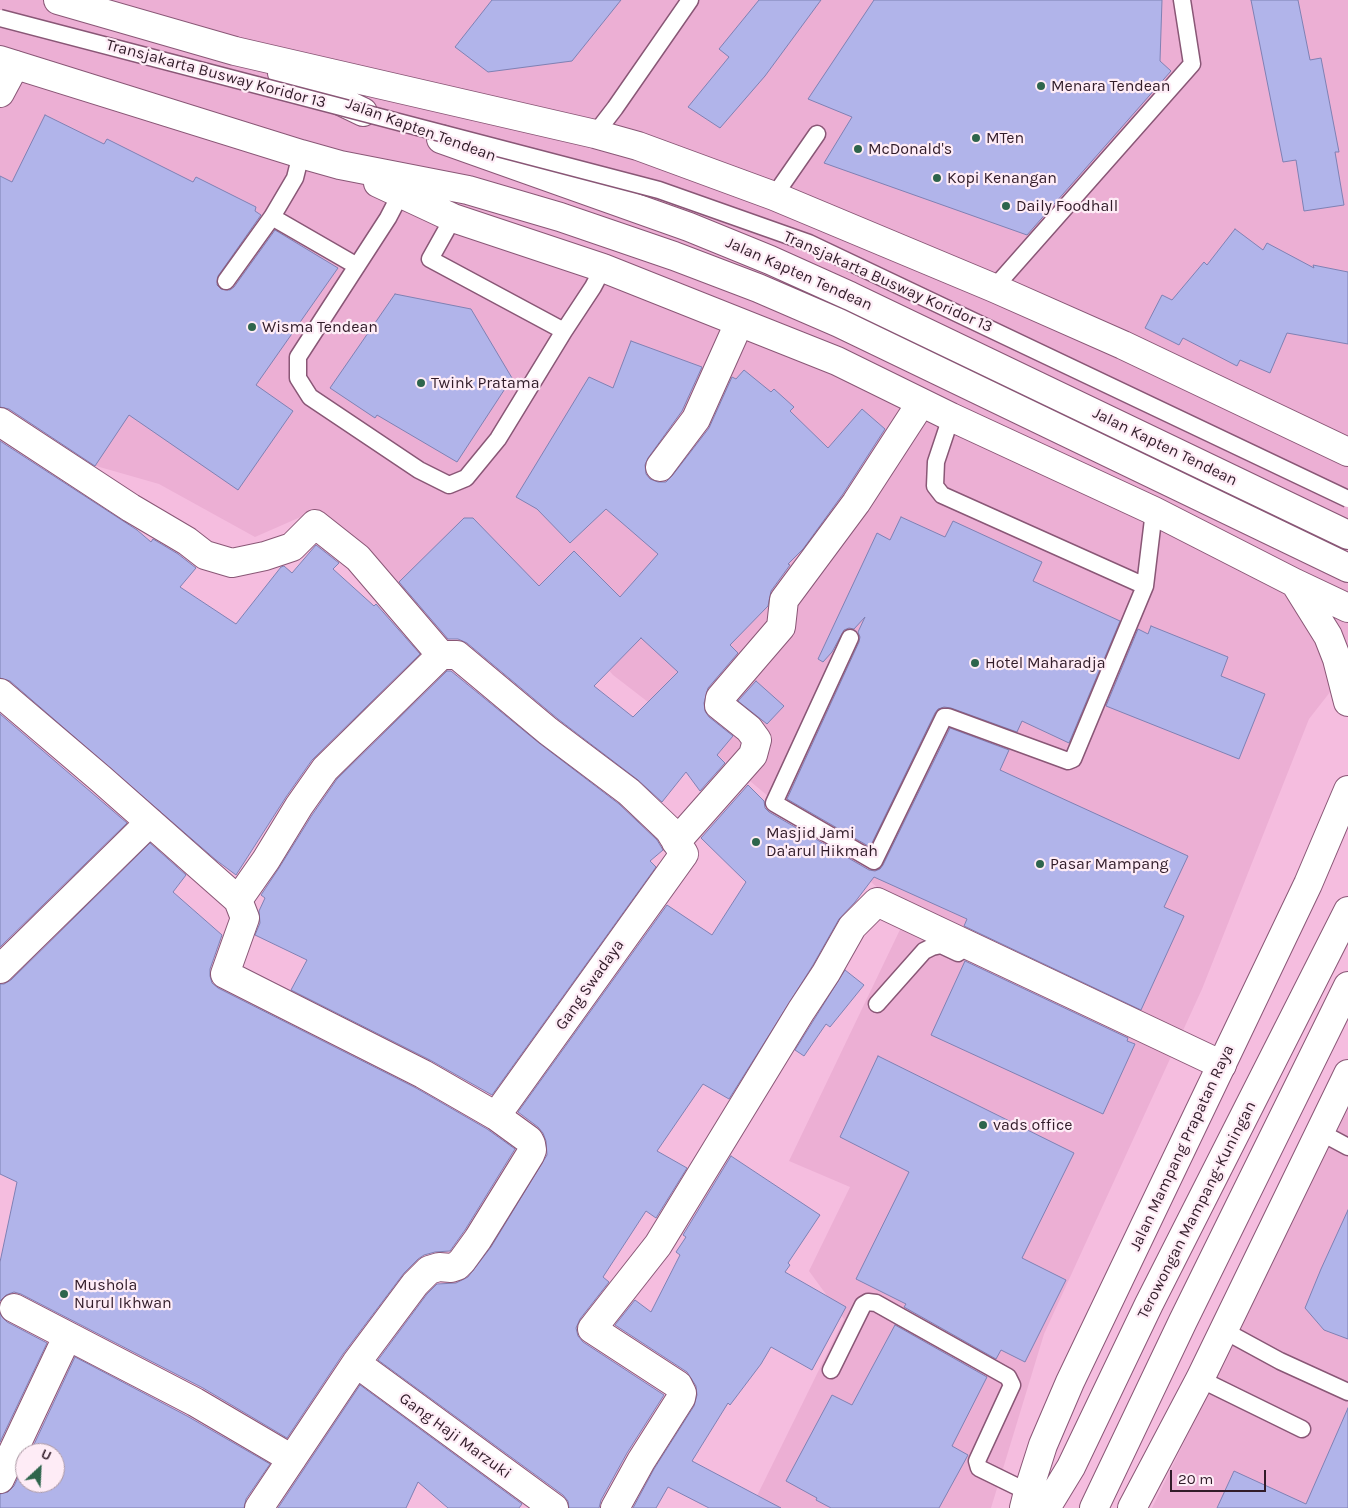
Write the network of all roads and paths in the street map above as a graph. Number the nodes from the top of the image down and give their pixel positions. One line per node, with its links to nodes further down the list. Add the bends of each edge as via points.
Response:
1 (58, 0): 4 (main road, Jalan Kapten Tendean)
2 (690, 0): 9 (lane)
3 (1182, 0): 20 (lane, via 1192,64)
4 (86, 4): 6 (main road, Jalan Kapten Tendean)
5 (0, 18): 28 (lane, Transjakarta Busway Koridor 13, bridge, via 659,190 809,242)
6 (235, 51): 9 (main road, Jalan Kapten Tendean); 30 (main road, Jalan Kapten Tendean, via 363,112 535,171 770,260)
7 (7, 62): 8 (main road); 11 (main road, Jalan Kapten Tendean)
8 (0, 93)
9 (595, 134): 14 (main road, Jalan Kapten Tendean, via 638,146)
10 (817, 134): 14 (lane)
11 (301, 154): 12 (main road, Jalan Kapten Tendean); 15 (lane, via 295,178)
12 (340, 165): 13 (main road, Jalan Kapten Tendean); 31 (main road, Jalan Kapten Tendean, via 468,190 560,217 758,288 839,323)
13 (400, 194): 16 (main road, Jalan Kapten Tendean); 17 (lane)
14 (774, 196): 20 (main road, Jalan Kapten Tendean)
15 (272, 216): 17 (lane); 19 (lane)
16 (453, 218): 18 (main road, Jalan Kapten Tendean); 22 (lane, via 430,259)
17 (357, 266): 22 (lane, via 298,357 298,378 310,397 419,470 449,485 466,478 498,439)
18 (603, 268): 21 (main road, Jalan Kapten Tendean); 22 (lane)
19 (226, 281)
20 (994, 288): 26 (main road, Jalan Kapten Tendean, via 1123,345)
21 (739, 324): 23 (main road, Jalan Kapten Tendean, via 837,361); 27 (main road, via 696,419)
22 (564, 331)
23 (921, 403): 24 (main road, Jalan Kapten Tendean); 41 (main road, Gang Swadaya, via 856,503 784,600 781,627 720,698 719,705 749,729 757,740 753,755)
24 (951, 417): 29 (main road, Jalan Kapten Tendean); 33 (lane, via 936,462 934,486 942,495)
25 (0, 422): 36 (main road, via 130,508 187,540 205,555 232,564 292,547 315,524 358,558)
26 (1348, 452)
27 (660, 467)
28 (1348, 499)
29 (1154, 511): 32 (main road, Jalan Kapten Tendean); 33 (lane)
30 (1348, 535)
31 (1348, 568)
32 (1295, 583): 34 (main road, Jalan Kapten Tendean); 38 (main road, via 1328,636)
33 (1145, 586): 35 (lane, via 1073,759 1068,761 944,717 874,861 774,803)
34 (1342, 602)
35 (850, 638)
36 (441, 655): 41 (main road, via 457,655 548,731 629,792 669,830); 42 (main road, via 325,770)
37 (0, 693): 40 (main road)
38 (1348, 702)
39 (1348, 790): 47 (main road, Jalan Mampang Prapatan Raya, via 1308,884)
40 (150, 822): 42 (main road); 44 (main road)
41 (680, 848): 49 (main road, Gang Swadaya)
42 (238, 900): 49 (main road, via 245,918 225,974 423,1074)
43 (1348, 911): 62 (main road, Terowongan Mampang-Kuningan, via 1070,1467)
44 (0, 969)
45 (1348, 986): 66 (main road)
46 (877, 1004): 47 (lane, via 924,951 941,946)
47 (1220, 1068): 62 (main road, Jalan Mampang Prapatan Raya, via 1070,1382 1043,1446); 65 (main road, via 877,902 852,927 658,1245 592,1329 678,1385 682,1393)
48 (1348, 1074): 50 (main road)
49 (496, 1116): 55 (main road, via 529,1140 530,1155 462,1261 451,1268 429,1270 414,1284)
50 (1320, 1132): 51 (lane); 53 (main road)
51 (1348, 1146)
52 (14, 1308): 54 (main road)
53 (1223, 1330): 57 (main road); 58 (lane)
54 (67, 1337): 60 (main road, via 195,1402); 61 (main road)
55 (356, 1363): 60 (main road); 64 (main road, Gang Haji Marzuki)
56 (831, 1370): 62 (lane, via 863,1305 868,1302 876,1303 1008,1377 1012,1384 977,1461 979,1468)
57 (1200, 1379): 59 (lane); 67 (main road)
58 (1348, 1392)
59 (1302, 1428)
60 (292, 1459): 63 (main road)
61 (0, 1479)
62 (1033, 1502)
63 (259, 1508)
64 (554, 1508)
65 (615, 1508)
66 (1094, 1508)
67 (1132, 1508)

